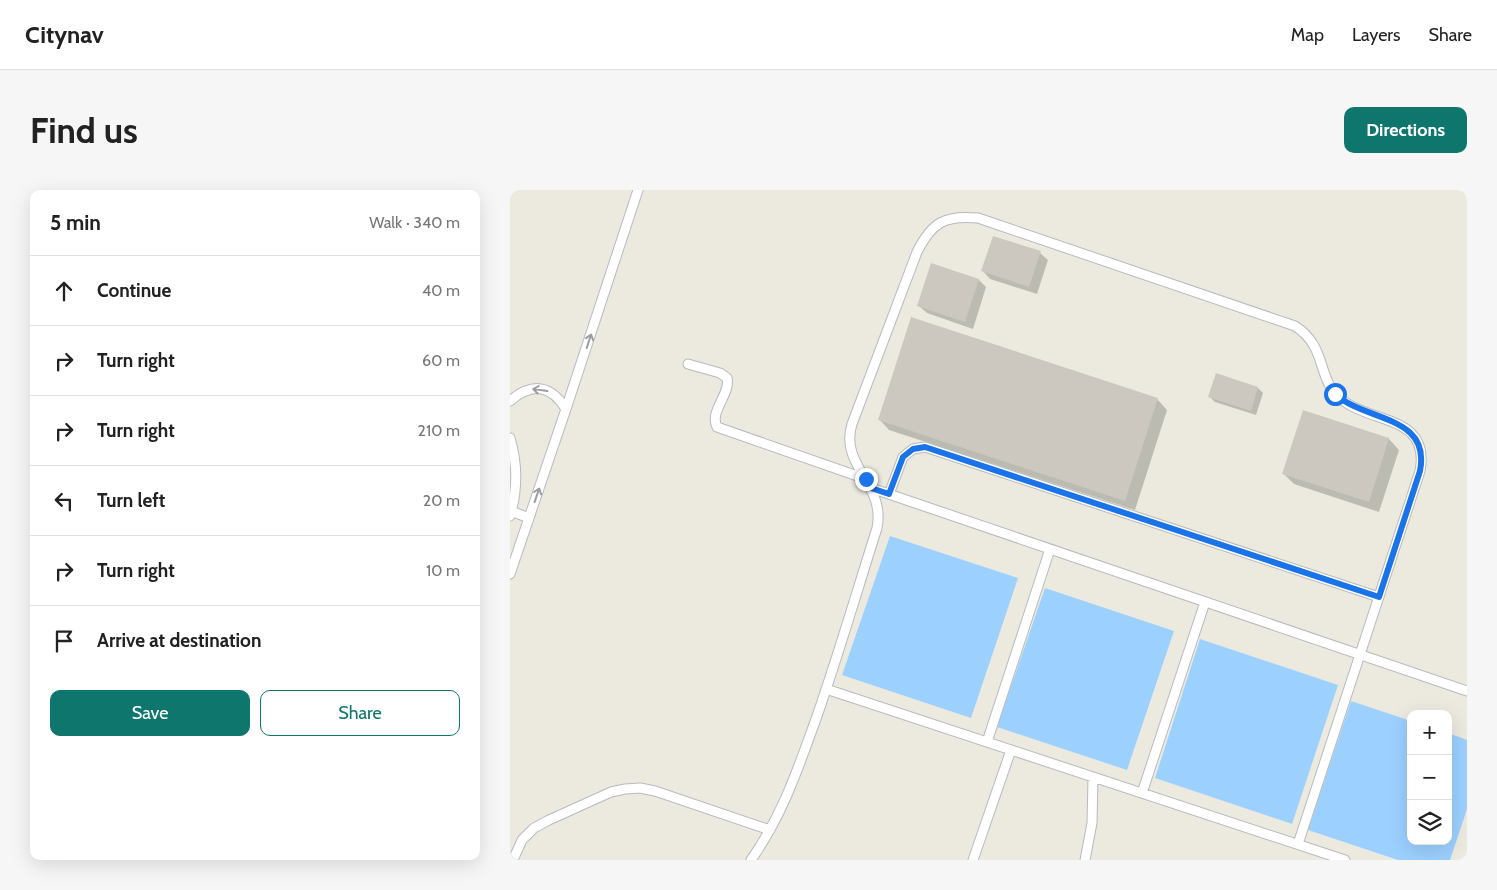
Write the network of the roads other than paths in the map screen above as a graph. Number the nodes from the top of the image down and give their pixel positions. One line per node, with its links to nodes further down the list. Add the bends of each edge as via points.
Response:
1 (638, 190): 4 (lane, one-way to 1)
2 (688, 364): 6 (lane, via 727,378 715,416 717,428)
3 (510, 401): 4 (lane, one-way to 3, via 559,398 547,390 534,388 520,392)
4 (566, 409): 10 (lane, one-way to 4)
5 (510, 438): 9 (lane, via 517,472)
6 (866, 479): 7 (lane); 13 (lane, via 853,457 849,433 917,252 926,235 940,222 959,216 978,218 1286,322 1304,331 1316,348 1335,394 1351,406 1406,428 1420,447 1420,471)
7 (871, 488): 8 (lane); 16 (lane, via 878,507 877,528)
8 (889, 494): 11 (lane); 13 (lane, via 903,457 913,449 925,447)
9 (511, 509): 10 (lane)
10 (529, 518): 12 (lane)
11 (1050, 549): 14 (lane); 18 (lane)
12 (510, 574)
13 (1379, 597): 15 (lane)
14 (1205, 602): 15 (lane); 21 (lane)
15 (1360, 654): 17 (lane); 23 (lane)
16 (826, 689): 18 (lane); 22 (lane, via 790,791)
17 (1467, 691)
18 (987, 742): 19 (lane)
19 (1011, 750): 20 (lane); 26 (lane)
20 (1094, 778): 21 (lane); 27 (lane, via 1092,822)
21 (1142, 793): 23 (lane)
22 (770, 830): 24 (lane, via 655,792 625,788 534,828 522,840); 25 (lane)
23 (1298, 844): 28 (lane)
24 (513, 860)
25 (751, 860)
26 (973, 860)
27 (1085, 860)
28 (1345, 860)

